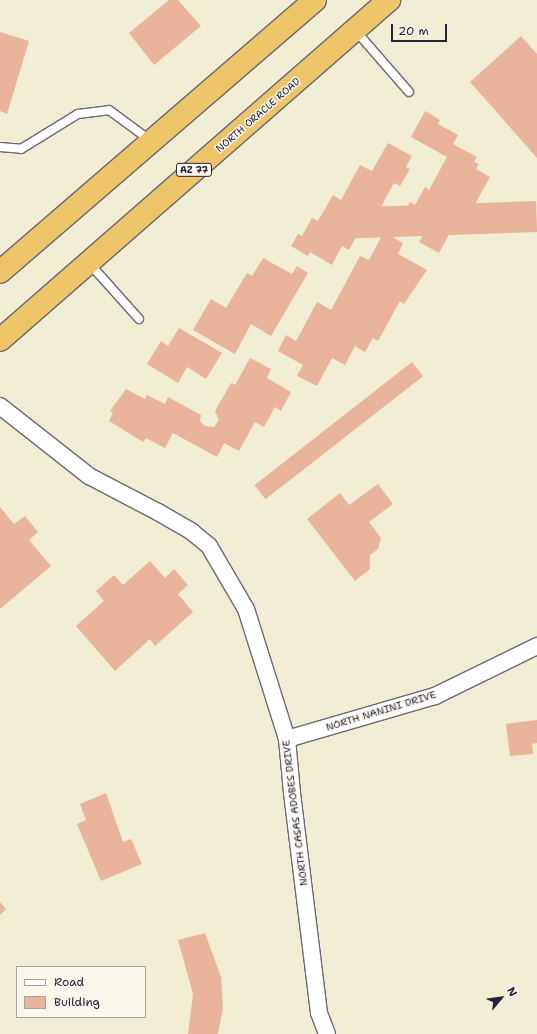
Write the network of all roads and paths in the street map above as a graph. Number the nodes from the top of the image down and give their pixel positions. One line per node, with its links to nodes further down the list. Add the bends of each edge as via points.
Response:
1 (315, 0): 5 (highway)
2 (389, 0): 3 (highway, NORTH ORACLE ROAD / AZ 77)
3 (355, 30): 4 (lane); 7 (highway, NORTH ORACLE ROAD / AZ 77)
4 (408, 92)
5 (152, 141): 6 (lane, via 109,110 78,114 21,149); 8 (highway)
6 (0, 147)
7 (89, 263): 9 (lane); 10 (highway, NORTH ORACLE ROAD / AZ 77)
8 (0, 272)
9 (139, 319)
10 (0, 340)
11 (0, 406): 13 (street, NORTH CASAS ADOBES DRIVE, via 89,476 158,512 192,532 209,546 246,609)
12 (537, 646): 13 (street, NORTH NANINI DRIVE, via 435,696)
13 (288, 739): 14 (street, NORTH CASAS ADOBES DRIVE, via 292,793 319,1013)
14 (327, 1034)

